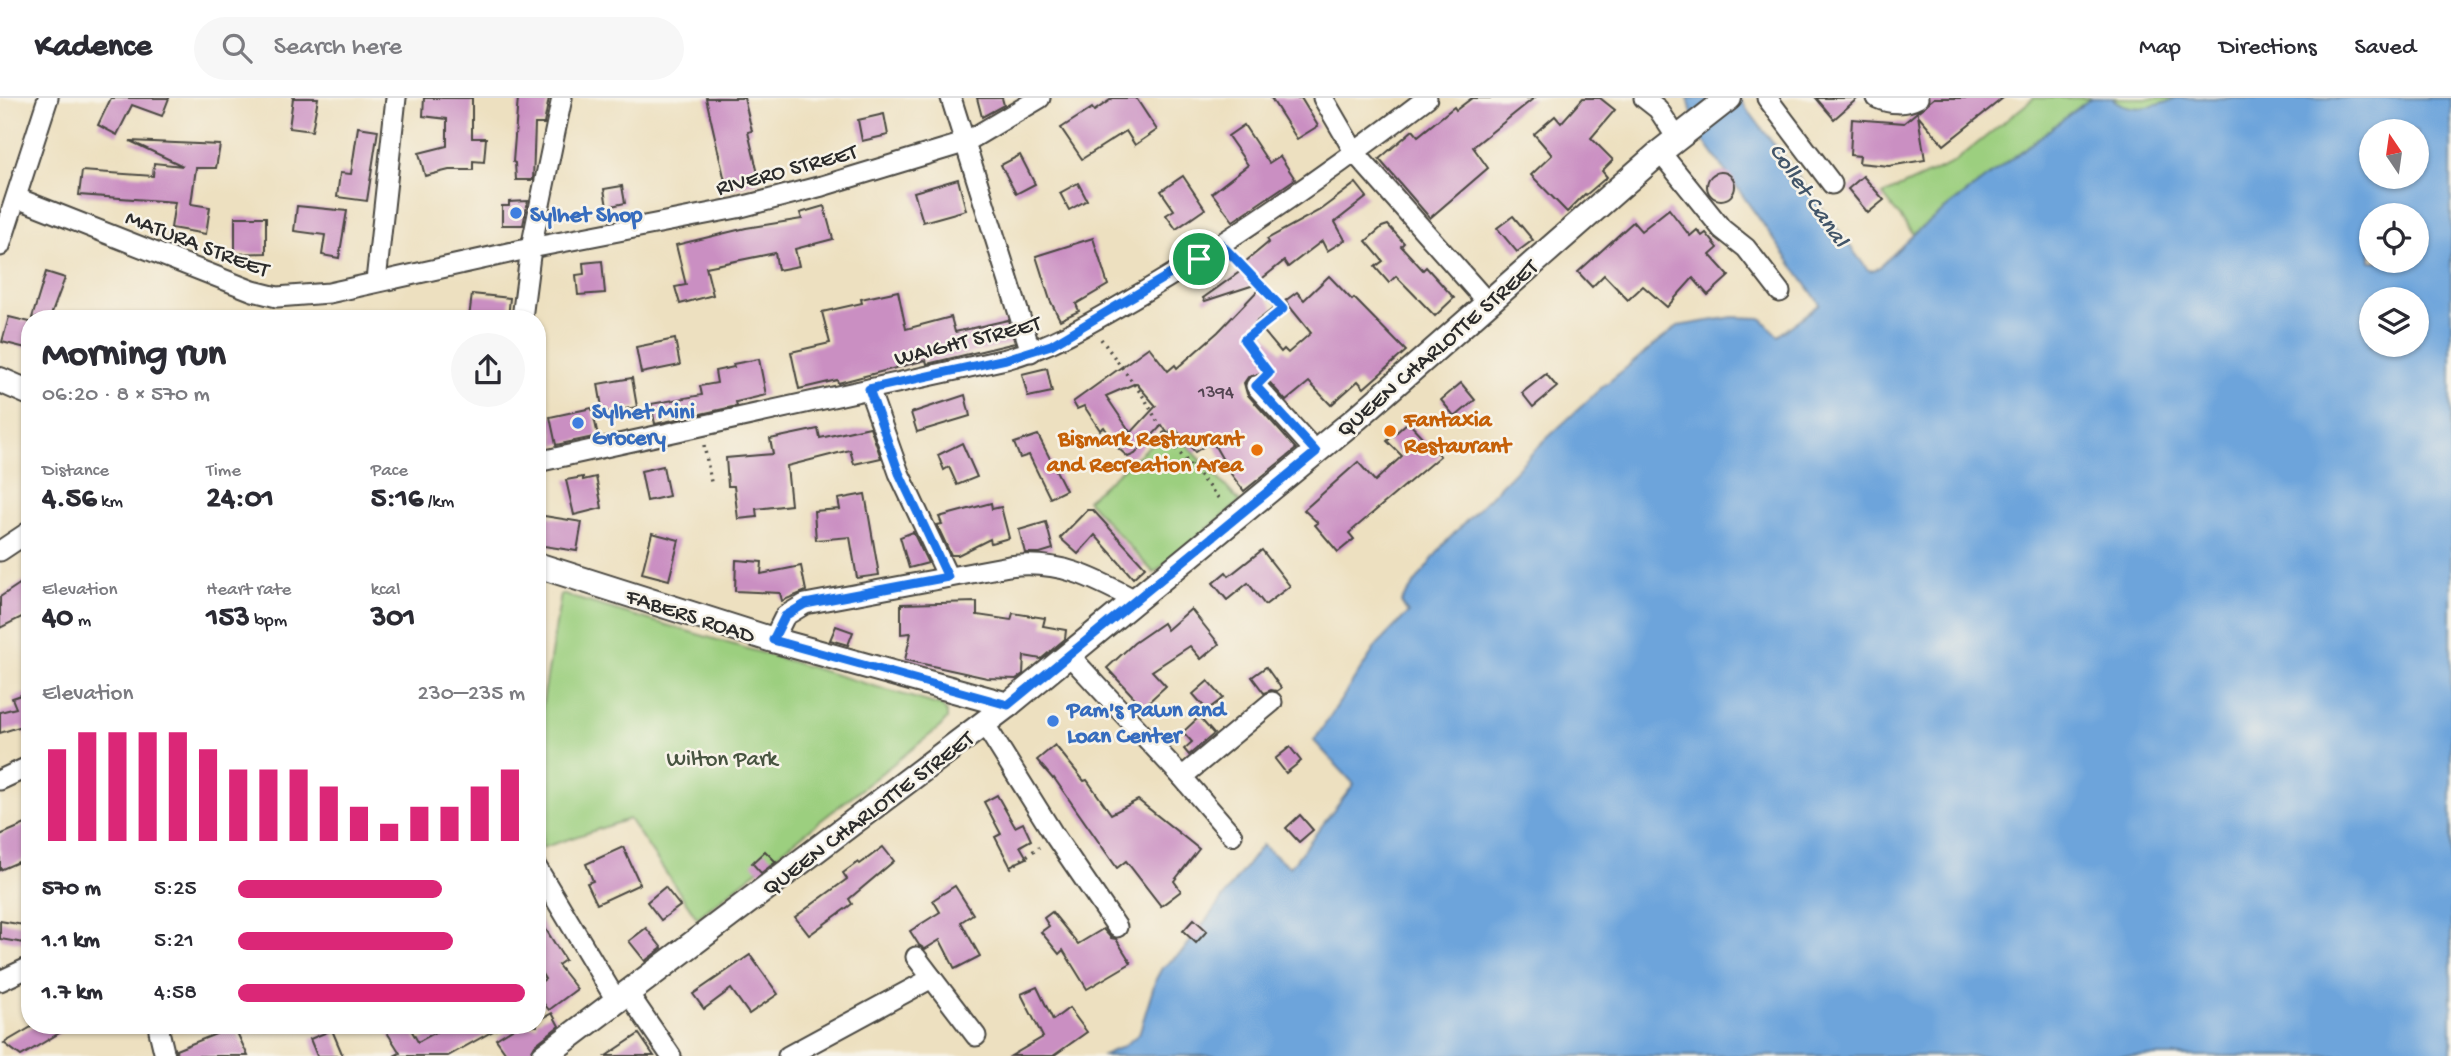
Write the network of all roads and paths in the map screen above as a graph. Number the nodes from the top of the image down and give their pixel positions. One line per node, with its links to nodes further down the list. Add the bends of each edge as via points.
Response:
1 (48, 98): 17 (street)
2 (396, 98): 21 (street)
3 (562, 98): 20 (street)
4 (951, 98): 14 (street)
5 (1040, 98): 14 (street, RIVERO STREET)
6 (1323, 98): 15 (street)
7 (1427, 98): 15 (street, WAIGHT STREET)
8 (1729, 98): 13 (main road, QUEEN CHARLOTTE STREET)
9 (1767, 98): 16 (street)
10 (1877, 98): 11 (street, via 1895,103)
11 (1918, 98)
12 (1653, 102): 13 (street)
13 (1675, 140): 22 (street, via 1722,229 1746,248); 23 (main road, QUEEN CHARLOTTE STREET)
14 (964, 143): 20 (street, RIVERO STREET, via 737,208); 26 (street)
15 (1355, 153): 18 (street, WAIGHT STREET); 23 (street)
16 (1832, 184)
17 (17, 198): 19 (street); 21 (street, MATURA STREET, via 227,282 277,297)
18 (1221, 244): 25 (street, WAIGHT STREET); 28 (path, via 1283,309 1244,340 1269,373)
19 (0, 246)
20 (531, 248): 21 (street, MATURA STREET); 24 (street)
21 (376, 281)
22 (1780, 292)
23 (1487, 302): 32 (main road, QUEEN CHARLOTTE STREET)
24 (523, 310)
25 (1089, 324): 26 (street, WAIGHT STREET); 35 (path, via 1145,399 1166,437)
26 (1031, 352): 30 (street, WAIGHT STREET)
27 (0, 380): 29 (main road)
28 (1256, 386): 32 (street)
29 (21, 389)
30 (869, 389): 31 (street, WAIGHT STREET); 39 (street, via 899,473)
31 (701, 426): 33 (street, WAIGHT STREET); 34 (path)
32 (1316, 452): 35 (main road, QUEEN CHARLOTTE STREET)
33 (546, 460)
34 (712, 482)
35 (1237, 518): 40 (main road, QUEEN CHARLOTTE STREET)
36 (21, 537): 37 (street)
37 (0, 551)
38 (546, 568): 41 (main road, FABERS ROAD)
39 (948, 577): 40 (street, via 1028,564 1051,566 1076,571); 41 (street, via 805,604 785,616)
40 (1135, 600): 42 (main road, QUEEN CHARLOTTE STREET)
41 (773, 640): 44 (main road, FABERS ROAD)
42 (1069, 656): 44 (main road, QUEEN CHARLOTTE STREET); 47 (street)
43 (1272, 702): 47 (street)
44 (1008, 705): 45 (main road, QUEEN CHARLOTTE STREET)
45 (984, 723): 49 (street); 58 (main road, QUEEN CHARLOTTE STREET)
46 (21, 770): 48 (street)
47 (1182, 777): 50 (street)
48 (0, 780)
49 (1054, 835): 51 (path); 53 (street)
50 (1232, 835)
51 (1010, 868)
52 (546, 881): 58 (street)
53 (1117, 927)
54 (916, 957): 56 (street)
55 (21, 971): 57 (street)
56 (932, 978): 60 (street); 64 (street)
57 (0, 981)
58 (622, 996): 62 (main road, QUEEN CHARLOTTE STREET); 63 (street)
59 (160, 1034): 61 (street)
60 (976, 1036)
61 (165, 1056)
62 (544, 1056)
63 (671, 1056)
64 (788, 1056)

